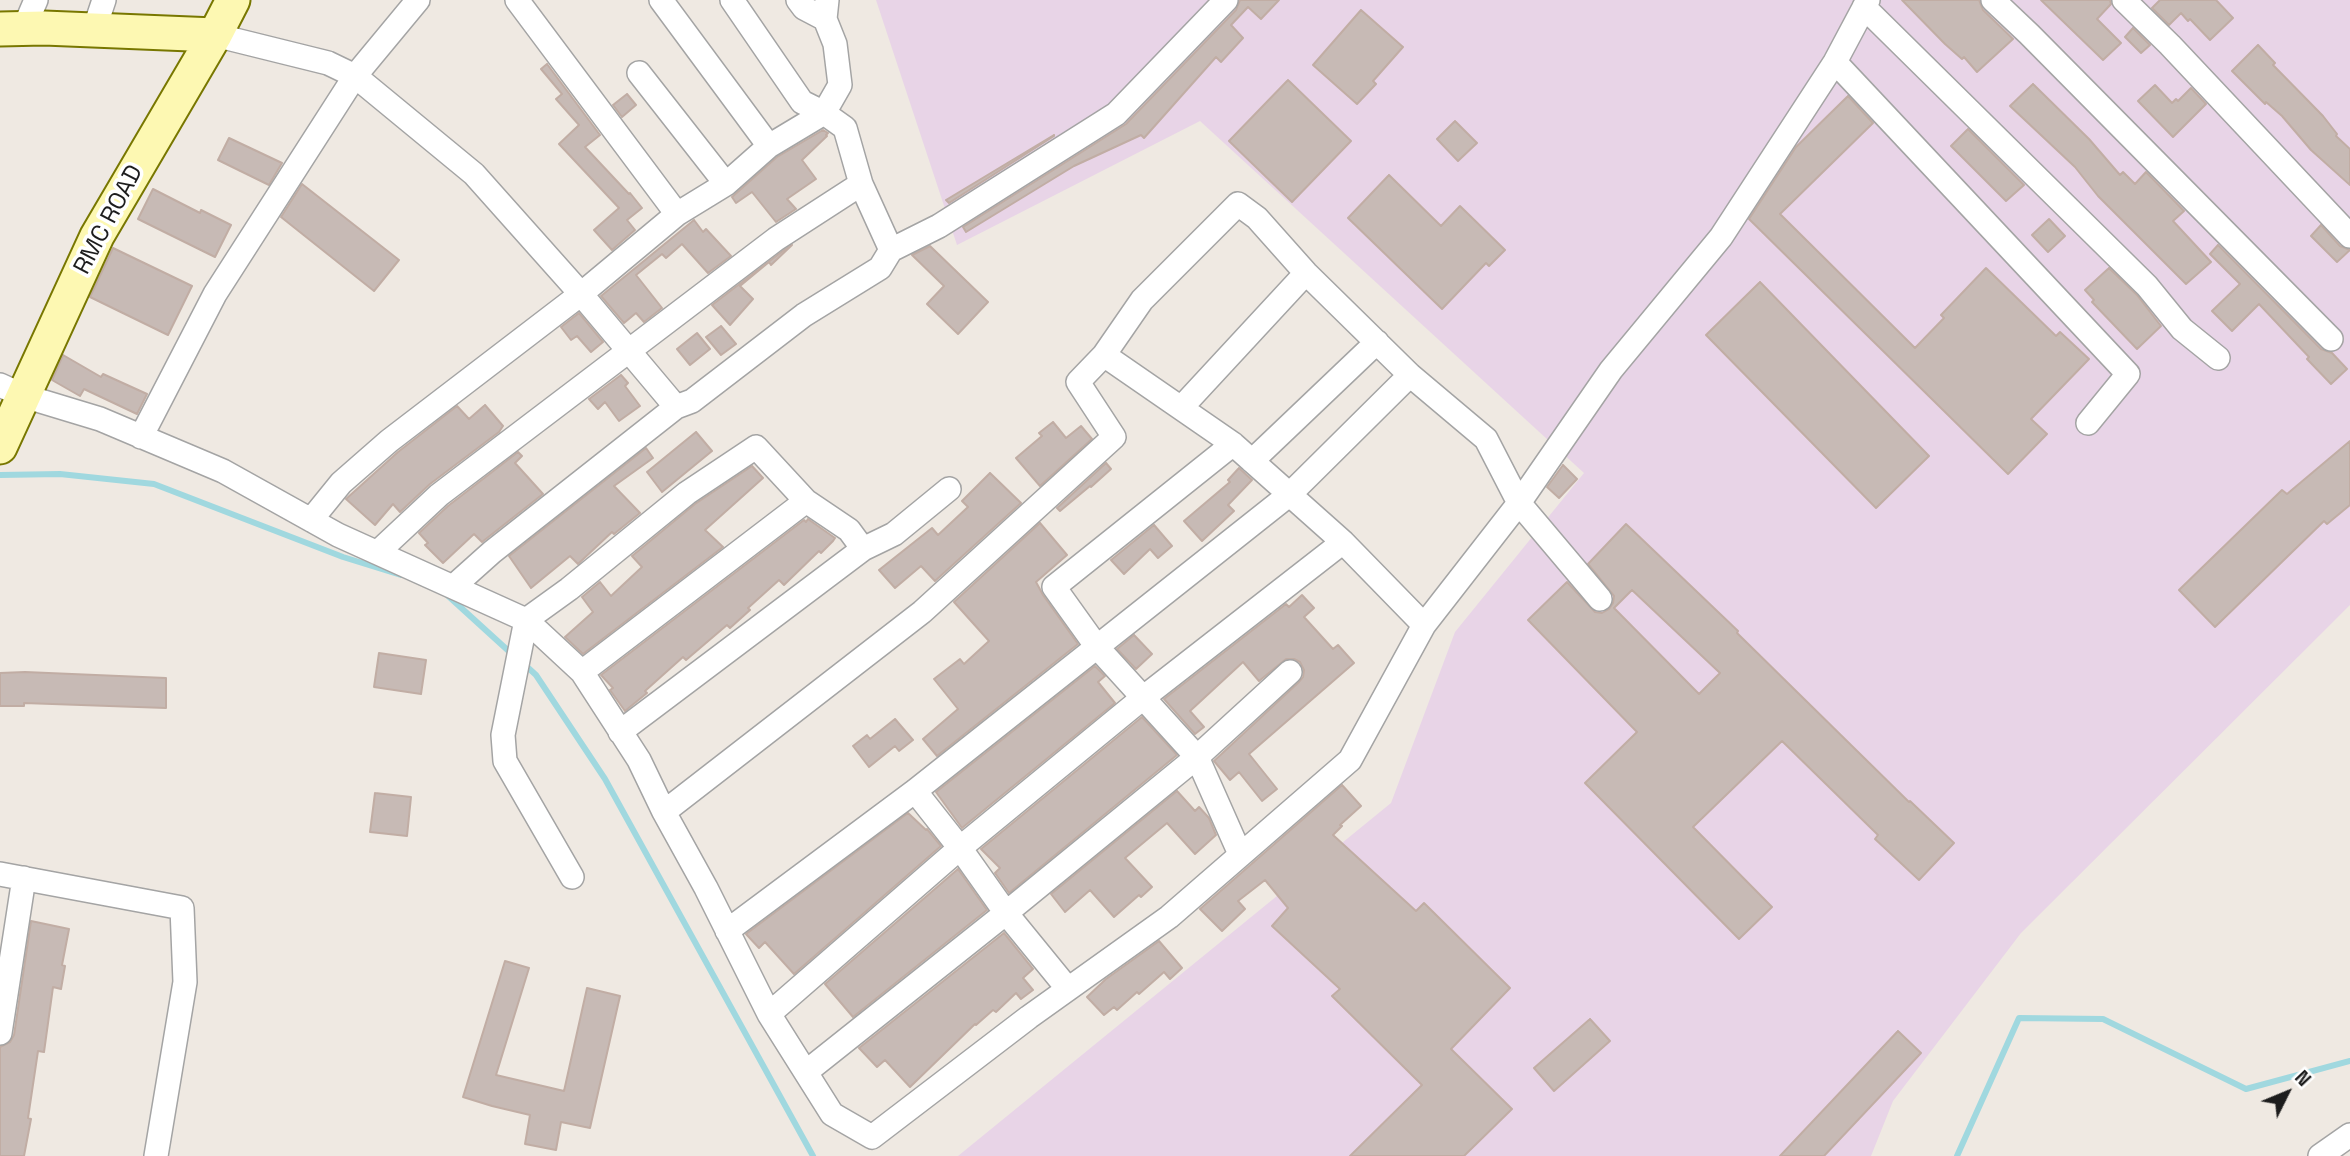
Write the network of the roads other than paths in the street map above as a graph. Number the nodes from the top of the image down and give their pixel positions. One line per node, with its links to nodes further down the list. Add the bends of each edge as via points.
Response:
1 (219, 0): 15 (street, RMC ROAD)
2 (233, 0): 15 (street, RMC ROAD)
3 (418, 0): 18 (street)
4 (517, 0): 23 (street)
5 (661, 0): 20 (street)
6 (732, 0): 19 (street, via 802,102)
7 (798, 0): 12 (street, via 804,8)
8 (1226, 0): 25 (street, via 1116,114 939,226)
9 (1993, 0): 28 (street)
10 (2124, 0): 24 (street)
11 (1866, 4): 16 (street); 32 (street, via 2147,286 2182,329)
12 (826, 9): 19 (street, via 840,85)
13 (99, 15): 14 (street); 15 (street)
14 (20, 19)
15 (208, 35): 18 (street, via 328,63); 34 (street, RMC ROAD, via 87,232)
16 (1835, 61): 37 (street, via 2129,374); 45 (street, via 1721,237 1611,370)
17 (639, 73): 21 (street)
18 (355, 76): 27 (street, via 474,174); 38 (street, via 215,294)
19 (824, 113): 20 (street); 22 (street, via 845,128)
20 (769, 146): 21 (street)
21 (726, 184): 23 (street)
22 (861, 184): 25 (street); 30 (street, via 776,239)
23 (677, 214): 27 (street)
24 (2350, 236)
25 (891, 250): 35 (street, via 880,268 804,315 692,401)
26 (1306, 273): 29 (street); 31 (street, via 1257,218 1238,204 1142,300); 36 (street)
27 (581, 294): 30 (street); 46 (street, via 389,441 341,484)
28 (2331, 339)
29 (1377, 342): 33 (street); 41 (street)
30 (630, 351): 35 (street); 49 (street, via 439,495)
31 (1104, 355): 36 (street); 61 (street, via 1078,382 1114,437 922,612)
32 (2218, 358)
33 (1410, 375): 43 (street); 45 (street, via 1486,439)
34 (7, 392): 38 (street, via 100,419); 40 (street, RMC ROAD)
35 (676, 407): 50 (street)
36 (1181, 408): 39 (street)
37 (2088, 423)
38 (141, 437): 46 (street, via 223,471)
39 (1233, 444): 41 (street); 54 (street, via 1054,587)
40 (0, 447)
41 (1252, 461): 43 (street)
42 (949, 489): 48 (street, via 894,534)
43 (1290, 494): 47 (street); 54 (street)
44 (806, 501): 48 (street, via 849,530); 52 (street, via 756,447 687,493); 55 (street)
45 (1519, 503): 51 (street); 53 (street)
46 (311, 520): 49 (street)
47 (1343, 542): 53 (street); 57 (street)
48 (863, 549): 58 (street)
49 (377, 552): 50 (street)
50 (454, 586): 52 (street)
51 (1600, 598)
52 (526, 620): 55 (street); 66 (street, via 503,735 505,761)
53 (1424, 625): 63 (street, via 1350,760)
54 (1097, 647): 57 (street); 60 (street)
55 (582, 672): 58 (street)
56 (1290, 672): 59 (street)
57 (1144, 697): 59 (street); 62 (street)
58 (620, 732): 61 (street)
59 (1197, 757): 63 (street); 67 (street)
60 (915, 791): 62 (street); 68 (street)
61 (663, 812): 68 (street)
62 (960, 848): 67 (street); 70 (street)
63 (1240, 854): 69 (street, via 1169,916)
64 (0, 874): 65 (street)
65 (24, 877): 71 (street); 74 (street, via 182,908 185,982)
66 (572, 877)
67 (1006, 913): 69 (street); 72 (street)
68 (727, 931): 70 (street)
69 (1068, 989): 72 (street, via 872,1137 832,1114)
70 (769, 1014): 72 (street)
71 (0, 1033)
72 (806, 1072)
73 (2350, 1135): 75 (street)
74 (156, 1156)
75 (2320, 1156)

